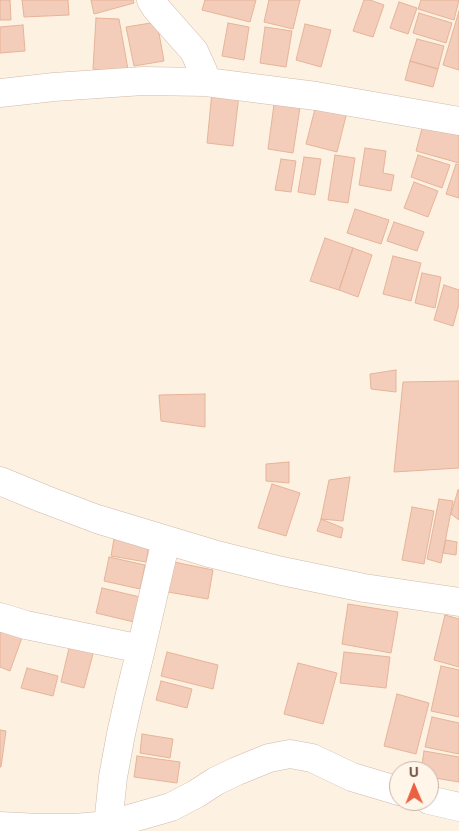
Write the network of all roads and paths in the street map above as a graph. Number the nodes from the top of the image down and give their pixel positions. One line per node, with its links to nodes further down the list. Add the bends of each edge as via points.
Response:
1 (151, 0): 2 (street, via 194,51)
2 (206, 82): 3 (street, via 143,81); 4 (street)
3 (0, 92)
4 (459, 121)
5 (0, 481): 6 (street, via 97,519)
6 (166, 540): 7 (street, via 282,571 364,588); 9 (street)
7 (459, 602)
8 (0, 618): 9 (street)
9 (142, 649): 13 (street, via 113,777)
10 (389, 789): 13 (street, via 312,758 290,754 269,758 237,771 171,807)
11 (439, 802): 12 (street)
12 (459, 807)
13 (108, 825): 14 (street, via 76,828)
14 (0, 826)

